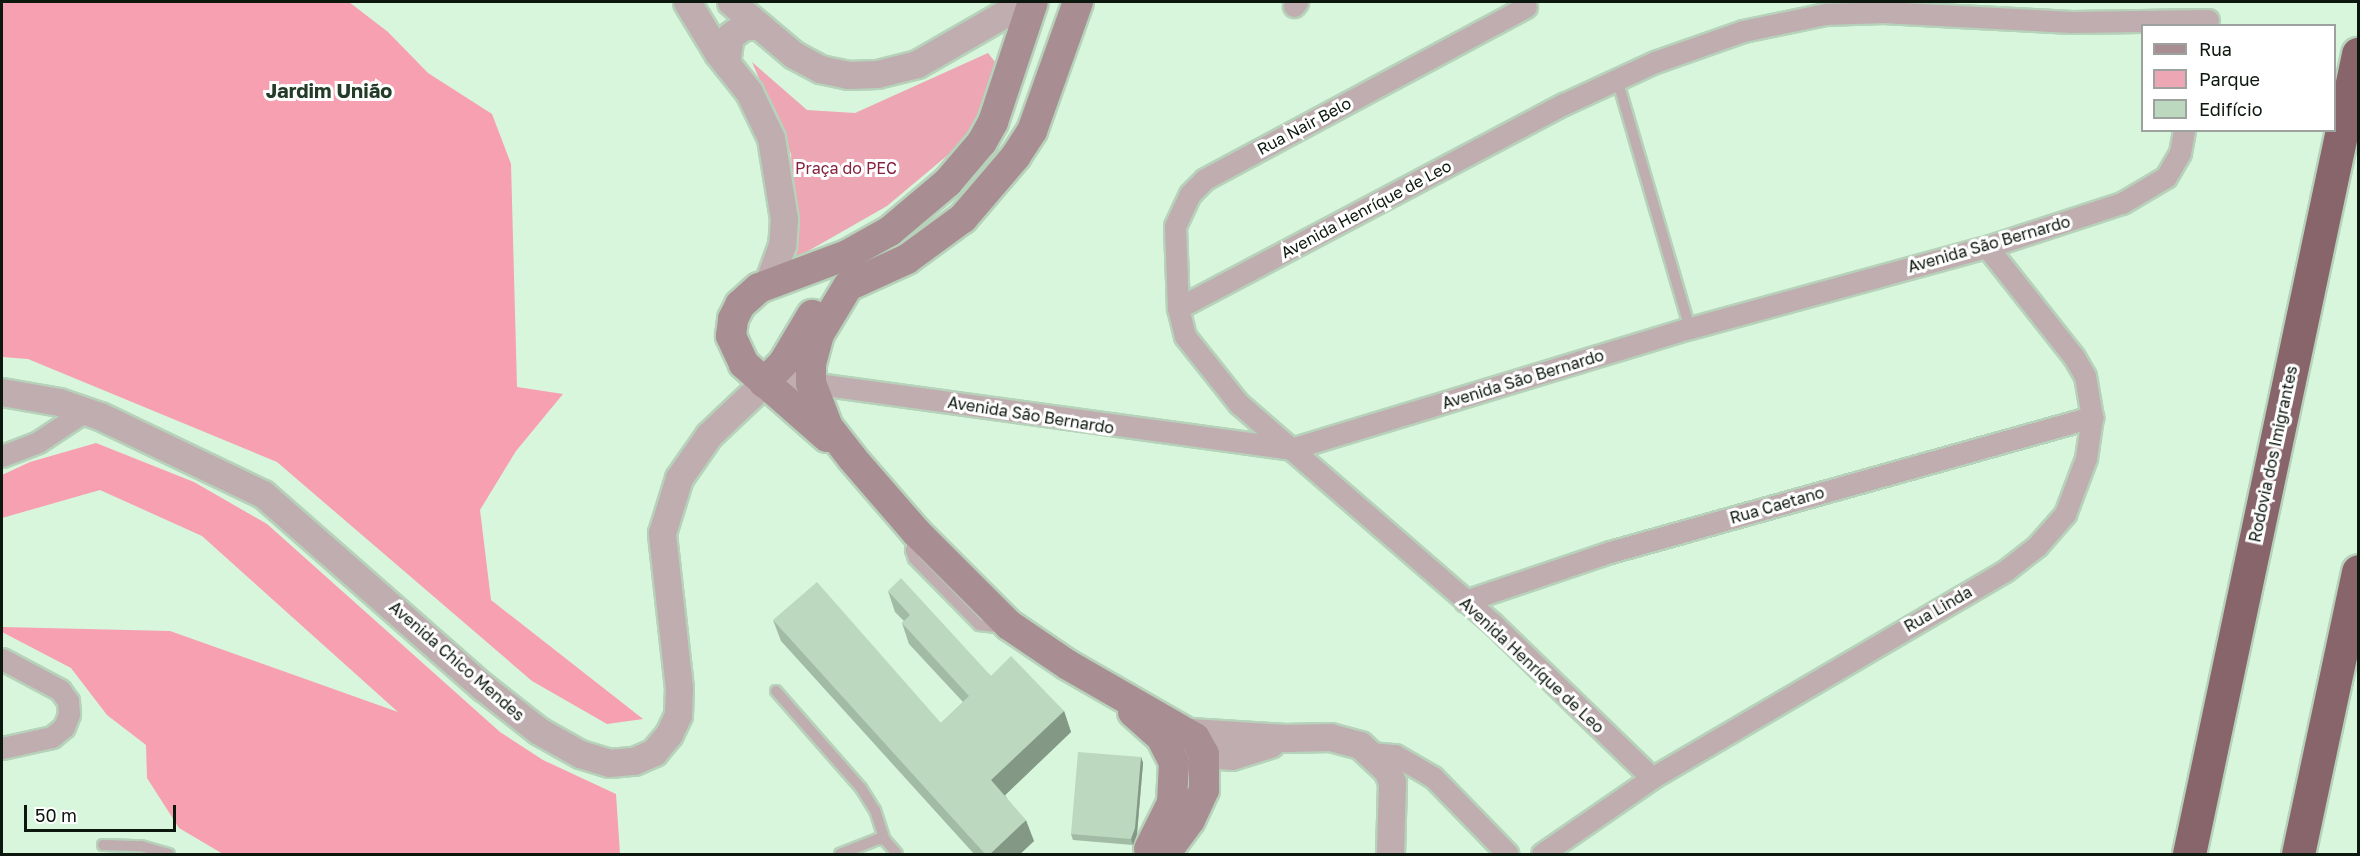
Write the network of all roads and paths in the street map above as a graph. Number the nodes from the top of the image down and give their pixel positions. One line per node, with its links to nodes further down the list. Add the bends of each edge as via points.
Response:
1 (687, 2): 11 (street)
2 (731, 2): 9 (street)
3 (1025, 2): 9 (street, via 917,64 877,74 848,75 819,69 794,55)
4 (1033, 2): 16 (main road, via 993,122 982,142 948,183 890,231 847,255)
5 (1038, 2): 13 (main road, via 1045,39)
6 (1078, 2): 13 (main road)
7 (1526, 7): 18 (street, Rua Nair Belo, via 1205,179 1190,194 1175,226)
8 (2210, 16): 12 (street, Avenida Henríque de Leo, via 2072,22 1883,12 1825,14 1697,44)
9 (759, 26): 11 (street, via 744,26 730,36)
10 (2358, 54): 46 (highway, Rodovia dos Imigrantes)
11 (726, 63): 16 (street, via 762,114 778,165 784,219 782,245)
12 (1617, 79): 18 (street, Avenida Henríque de Leo); 19 (lane)
13 (1038, 114): 17 (main road, via 1016,156 963,218 907,259)
14 (2184, 132): 15 (street, Avenida São Bernardo, via 2180,153 2166,177 2151,187 2121,203)
15 (1987, 247): 19 (street, Avenida São Bernardo); 24 (street, Rua Linda, via 2074,357 2085,376)
16 (768, 283): 20 (main road, via 740,305 731,336 744,364)
17 (848, 286): 20 (main road, via 819,303 784,362); 21 (main road, via 819,334 810,364)
18 (1179, 308): 25 (street, Avenida Henríque de Leo, via 1185,336 1197,354 1239,404)
19 (1690, 328): 25 (street, Avenida São Bernardo)
20 (764, 383): 21 (street); 23 (street, Avenida Chico Mendes, via 709,435 679,478 665,512 662,555 679,687 678,715 654,753 634,761 609,763 580,754 539,731 483,687 263,494); 27 (main road)
21 (810, 384): 25 (street, Avenida São Bernardo); 27 (main road, via 828,427)
22 (2, 392): 23 (street, Avenida Chico Mendes)
23 (85, 411): 26 (street, via 38,442)
24 (2092, 417): 29 (street, Rua Caetano, via 1610,552); 35 (street, Rua Linda, via 2078,484 2065,514 2037,546 2005,571)
25 (1291, 449): 29 (street, Avenida Henríque de Leo)
26 (2, 456)
27 (852, 458): 33 (main road, via 916,532 1009,625 1111,688)
28 (2358, 571): 47 (highway)
29 (1465, 601): 35 (street, Avenida Henríque de Leo)
30 (2, 659): 32 (street, via 60,690 68,701 69,714 64,727 52,737)
31 (776, 691): 36 (lane, via 861,788 875,810)
32 (2, 748)
33 (1183, 748): 34 (street, via 1231,756 1286,738 1330,737 1351,741); 41 (main road, via 1172,803); 42 (main road, via 1202,799)
34 (1370, 753): 43 (street, via 1387,770 1392,782); 44 (street, via 1395,755 1433,777)
35 (1653, 778): 45 (street, Rua Linda)
36 (885, 840): 39 (lane, via 871,840); 40 (lane)
37 (103, 845): 38 (lane, via 141,846)
38 (169, 855)
39 (840, 855)
40 (897, 855)
41 (1146, 855)
42 (1165, 855)
43 (1390, 855)
44 (1508, 855)
45 (1542, 855)
46 (2189, 855)
47 (2298, 855)

